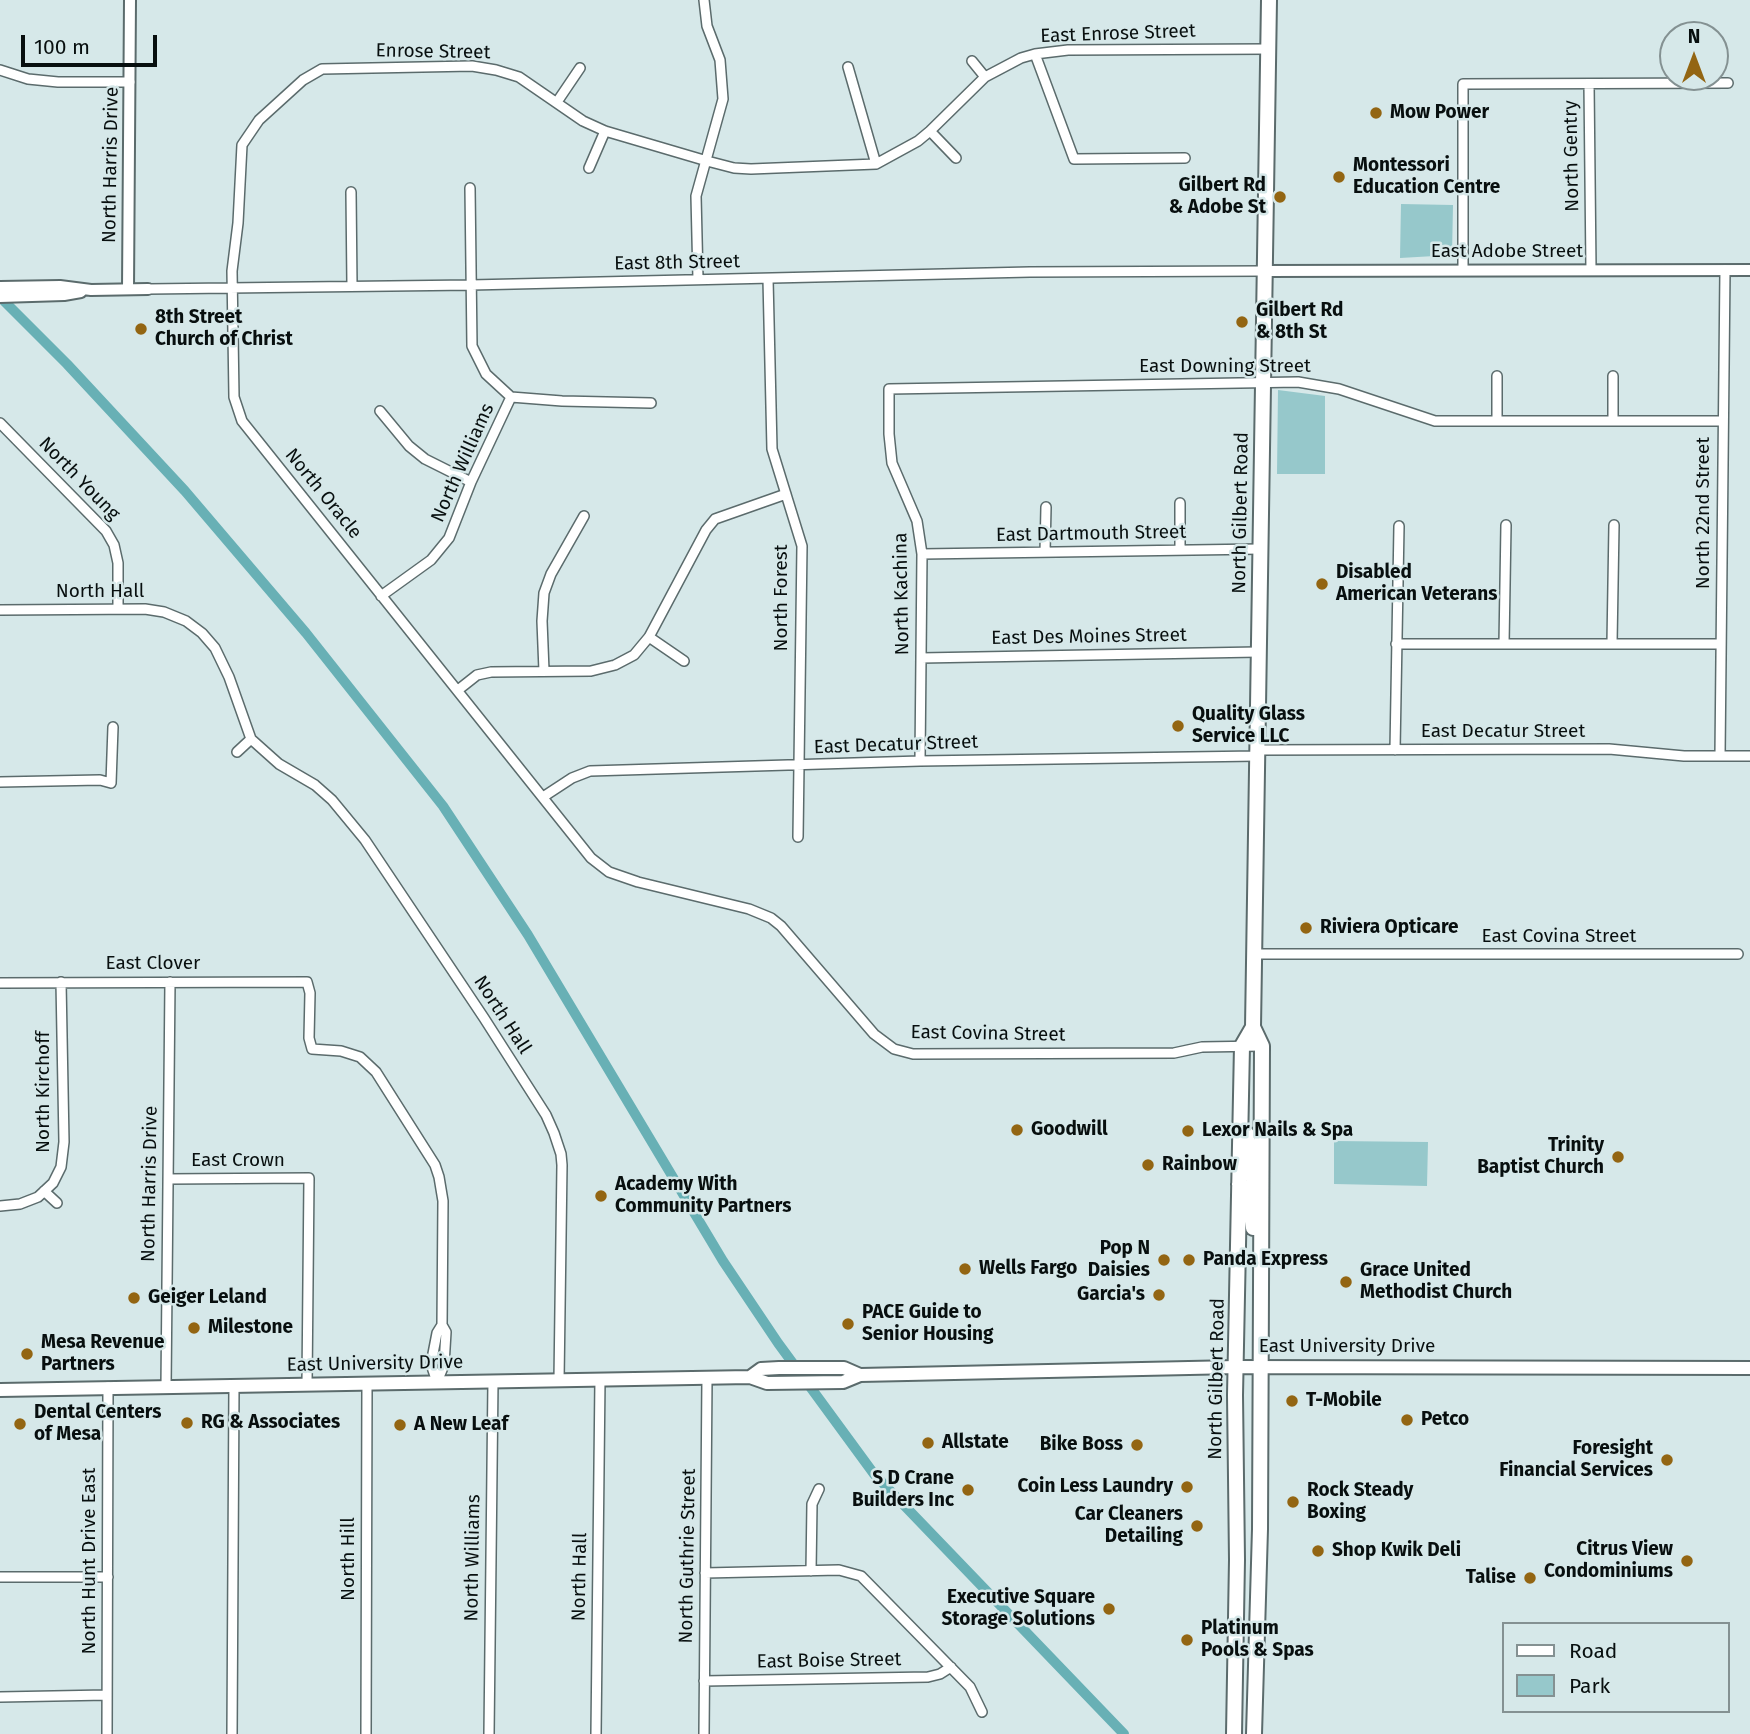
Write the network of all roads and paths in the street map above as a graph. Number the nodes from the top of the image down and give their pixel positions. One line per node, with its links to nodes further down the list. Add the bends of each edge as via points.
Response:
1 (130, 0): 12 (street, North Harris Drive)
2 (704, 0): 20 (street, via 707,26 720,60 723,99)
3 (1269, 0): 4 (main road, North Gilbert Road)
4 (1268, 49): 5 (street, East Enrose Street); 29 (main road, North Gilbert Road)
5 (1035, 54): 10 (street, East Enrose Street); 19 (street, via 1074,159)
6 (972, 61): 10 (street)
7 (848, 67): 21 (street)
8 (580, 68): 15 (street)
9 (0, 70): 12 (street, via 58,82)
10 (985, 77): 17 (street, East Enrose Street)
11 (303, 80): 15 (street, Enrose Street, via 322,69 472,66 519,77); 35 (street, North Oracle, via 259,120 242,145)
12 (130, 82): 36 (street, North Harris Drive)
13 (1659, 83): 14 (street)
14 (1589, 84): 25 (street, via 1463,84); 26 (street, North Gentry)
15 (557, 102): 16 (street, East Enrose Street)
16 (605, 131): 20 (street, East Enrose Street); 22 (street)
17 (930, 131): 18 (street); 21 (street, East Enrose Street)
18 (956, 158)
19 (1185, 158)
20 (707, 162): 21 (street, East Enrose Street, via 751,169); 30 (street, via 696,196)
21 (876, 164)
22 (589, 168)
23 (470, 188): 32 (street)
24 (351, 192): 33 (street)
25 (1463, 270): 26 (street, East Adobe Street); 29 (street, East Adobe Street)
26 (1591, 270): 27 (street, East Adobe Street)
27 (1725, 270): 28 (street, East Adobe Street); 49 (street, North 22nd Street)
28 (1750, 270)
29 (1264, 271): 31 (street, East 8th Street); 42 (main road, North Gilbert Road)
30 (698, 279): 31 (street, East 8th Street); 32 (street, East 8th Street)
31 (768, 279): 52 (street, North Forest, via 772,449)
32 (471, 285): 33 (street, East 8th Street); 44 (street, via 472,346 486,374)
33 (352, 286): 35 (street, East 8th Street)
34 (4, 287): 38 (street, East 8th Street)
35 (232, 287): 37 (street, East 8th Street); 63 (street, North Oracle, via 234,397 242,421)
36 (128, 289): 37 (street, East 8th Street); 38 (street, East 8th Street)
37 (148, 289)
38 (91, 290): 39 (street, East 8th Street)
39 (0, 297)
40 (1497, 376): 47 (street)
41 (1613, 376): 48 (street)
42 (1262, 381): 43 (street, East Downing Street); 47 (street, East Downing Street, via 1329,386 1428,420); 59 (main road, North Gilbert Road)
43 (889, 389): 62 (street, North Kachina, via 892,463 917,521)
44 (511, 397): 45 (street); 51 (street, North Williams)
45 (651, 403)
46 (380, 411): 51 (street, via 425,459)
47 (1497, 421): 48 (street, East Downing Street)
48 (1613, 421): 49 (street, East Downing Street)
49 (1723, 421): 70 (street, North 22nd Street)
50 (0, 423): 64 (street, North Young, via 106,531 118,563)
51 (471, 481): 63 (street, North Williams, via 449,538 431,560)
52 (786, 494): 66 (street, via 715,519); 84 (street, North Forest, via 802,546)
53 (1180, 503): 60 (street)
54 (1046, 507): 61 (street)
55 (584, 516): 74 (street, via 544,593)
56 (1506, 525): 69 (street)
57 (1614, 525): 67 (street)
58 (1398, 526): 68 (street)
59 (1260, 549): 60 (street, East Dartmouth Street); 71 (main road, North Gilbert Road)
60 (1180, 550): 61 (street, East Dartmouth Street)
61 (1045, 552): 62 (street, East Dartmouth Street)
62 (922, 554): 72 (street, North Kachina)
63 (382, 596): 75 (street, North Oracle)
64 (118, 609): 65 (street, North Hall); 77 (street, North Hall, via 164,612 202,633 229,677)
65 (0, 610)
66 (649, 637): 73 (street); 74 (street, via 634,655 615,665 591,671)
67 (1612, 643): 69 (street); 70 (street)
68 (1396, 644): 69 (street); 78 (street)
69 (1504, 644)
70 (1721, 644): 81 (street, North 22nd Street)
71 (1258, 652): 72 (street, East Des Moines Street); 80 (main road, North Gilbert Road)
72 (921, 658): 83 (street, North Kachina)
73 (684, 661)
74 (544, 671): 75 (street, via 484,673)
75 (458, 690): 86 (street, North Oracle)
76 (113, 727): 85 (street, via 111,783)
77 (251, 739): 79 (street); 112 (street, North Hall, via 332,800 365,840 546,1115 562,1165)
78 (1395, 750): 80 (street, East Decatur Street); 81 (street, East Decatur Street, via 1609,749)
79 (237, 752)
80 (1257, 753): 83 (street, East Decatur Street); 89 (main road, North Gilbert Road)
81 (1720, 756): 82 (street, East Decatur Street)
82 (1750, 756)
83 (920, 761): 84 (street, East Decatur Street)
84 (798, 766): 86 (street, East Decatur Street, via 590,771); 87 (street, North Forest)
85 (0, 782)
86 (543, 797): 88 (street, North Oracle, via 591,858)
87 (798, 837)
88 (609, 872): 95 (street, East Covina Street, via 771,918 874,1034 894,1049 913,1054 1174,1052)
89 (1254, 954): 90 (street, East Covina Street); 94 (main road, North Gilbert Road)
90 (1738, 954)
91 (61, 982): 92 (street, East Clover); 93 (street, East Clover); 101 (street, North Kirchoff, via 64,1142 61,1167)
92 (170, 982): 98 (street, North Harris Drive); 114 (street, East Clover, via 307,982 312,1049 360,1057 376,1072 435,1165 443,1201 442,1325 431,1364)
93 (0, 983)
94 (1253, 1027): 95 (main road, North Gilbert Road); 96 (main road, North Gilbert Road)
95 (1242, 1046): 96 (street, East Covina Street); 97 (main road, North Gilbert Road)
96 (1262, 1046): 100 (main road, North Gilbert Road)
97 (1241, 1124): 99 (main road, North Gilbert Road); 100 (main road, via 1250,1143 1252,1178)
98 (168, 1179): 116 (street, East Crown, via 309,1178); 119 (street, North Harris Drive)
99 (1240, 1184): 104 (main road, via 1250,1192 1252,1222); 105 (main road, North Gilbert Road)
100 (1261, 1184): 104 (main road, North Gilbert Road)
101 (44, 1191): 102 (street); 103 (street, via 20,1204)
102 (57, 1203)
103 (0, 1206)
104 (1261, 1245): 106 (main road, North Gilbert Road)
105 (1236, 1367): 106 (main road, East University Drive); 108 (main road, East University Drive); 122 (main road, North Gilbert Road)
106 (1260, 1367): 107 (main road, East University Drive); 123 (main road, North Gilbert Road)
107 (1750, 1368)
108 (860, 1374): 109 (main road, East University Drive, via 843,1382 767,1383); 109 (main road, East University Drive, via 844,1368 779,1368 761,1369)
109 (750, 1377): 110 (main road, East University Drive)
110 (707, 1378): 111 (main road, East University Drive); 125 (street, North Guthrie Street)
111 (600, 1379): 112 (main road, East University Drive); 139 (street, North Hall)
112 (559, 1380): 113 (main road, East University Drive)
113 (493, 1381): 114 (main road, East University Drive); 138 (street, North Williams)
114 (437, 1382): 115 (main road, East University Drive)
115 (367, 1383): 116 (main road, East University Drive); 137 (street, North Hill)
116 (307, 1384): 117 (main road, East University Drive)
117 (234, 1385): 119 (main road, East University Drive); 136 (street)
118 (108, 1387): 119 (main road, East University Drive); 120 (main road, East University Drive); 127 (street, North Hunt Drive East)
119 (166, 1387)
120 (0, 1390)
121 (819, 1489): 124 (street, via 812,1504)
122 (1237, 1528): 123 (main road); 129 (main road, North Gilbert Road)
123 (1260, 1529): 130 (main road, North Gilbert Road)
124 (811, 1571): 125 (street); 128 (street, via 861,1576)
125 (705, 1573): 131 (street, North Guthrie Street)
126 (0, 1577): 127 (street)
127 (108, 1577): 132 (street, North Hunt Drive East)
128 (951, 1667): 131 (street, East Boise Street, via 928,1677); 134 (street, via 974,1693)
129 (1236, 1668): 130 (main road); 141 (main road, North Gilbert Road)
130 (1256, 1669): 142 (main road, North Gilbert Road)
131 (704, 1681): 140 (street, North Guthrie Street)
132 (107, 1695): 133 (street); 135 (street, North Hunt Drive East)
133 (0, 1697)
134 (982, 1712)
135 (107, 1734)
136 (232, 1734)
137 (366, 1734)
138 (489, 1734)
139 (596, 1734)
140 (704, 1734)
141 (1234, 1734)
142 (1254, 1734)

